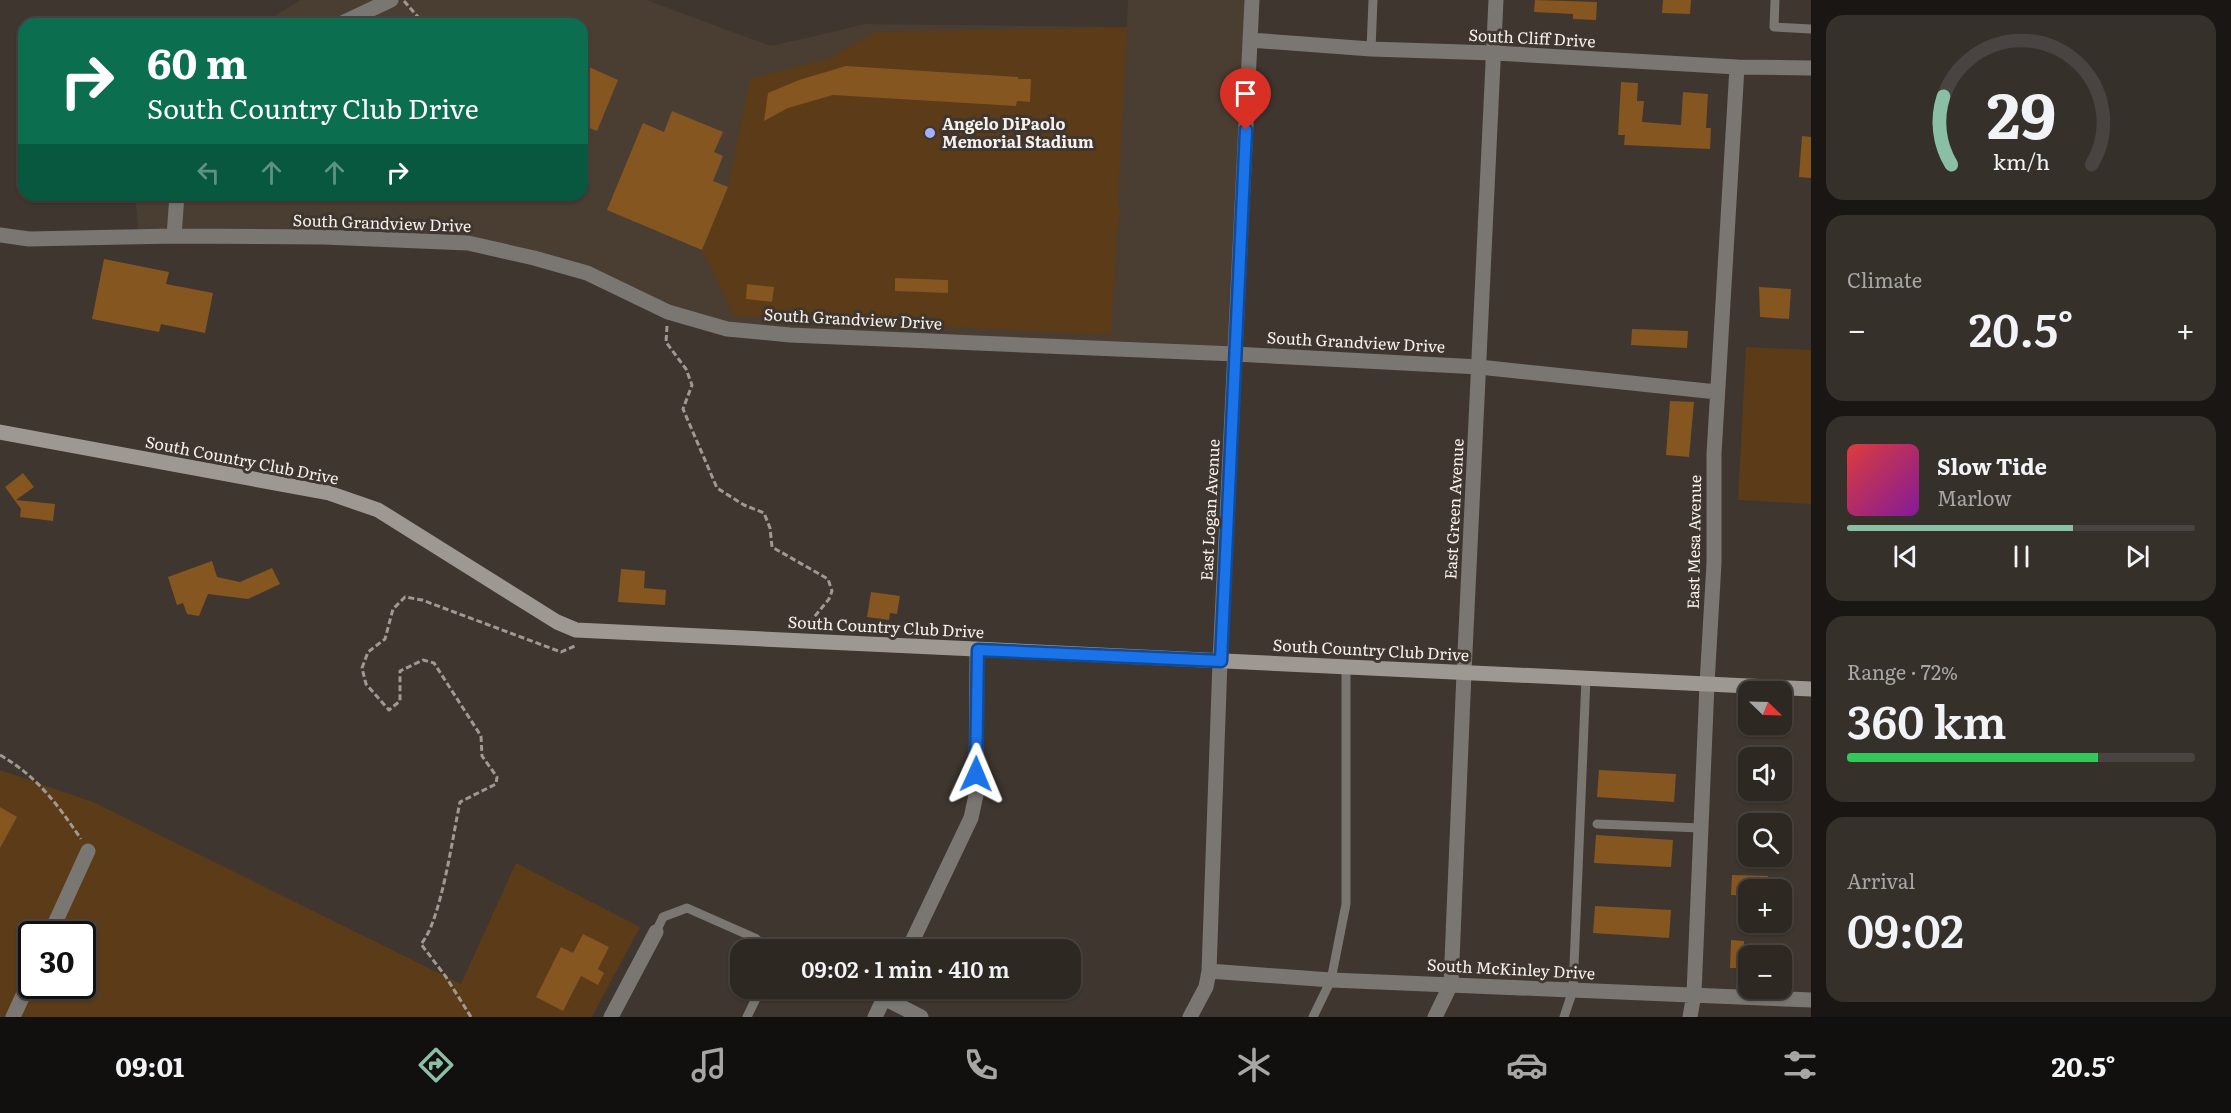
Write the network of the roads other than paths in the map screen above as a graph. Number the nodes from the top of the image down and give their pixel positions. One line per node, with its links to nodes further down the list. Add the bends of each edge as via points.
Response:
1 (391, 0): 6 (street)
2 (1252, 0): 8 (street, East Logan Avenue)
3 (1373, 0): 9 (lane)
4 (1496, 0): 10 (street, East Green Avenue)
5 (1775, 0): 7 (lane, via 1774,27)
6 (353, 18)
7 (1811, 29)
8 (1250, 40): 9 (street, South Cliff Drive); 16 (street, East Logan Avenue)
9 (1371, 49): 10 (street, South Cliff Drive)
10 (1494, 53): 11 (street, South Cliff Drive); 17 (street, East Green Avenue)
11 (1737, 67): 12 (street, South Cliff Drive); 18 (street, East Mesa Avenue)
12 (1811, 68)
13 (177, 201): 15 (street)
14 (0, 235): 15 (street, South Grandview Drive, via 29,239)
15 (174, 236): 16 (street, South Grandview Drive, via 468,243 587,273 668,312 727,329)
16 (1235, 354): 17 (street, South Grandview Drive); 21 (street, East Logan Avenue)
17 (1479, 367): 18 (street, South Grandview Drive); 23 (street, East Green Avenue)
18 (1717, 392): 25 (street, East Mesa Avenue)
19 (0, 432): 20 (main road, South Country Club Drive, via 329,493 378,510 557,622 576,630)
20 (978, 650): 21 (main road, South Country Club Drive); 33 (street, via 976,795 971,818)
21 (1221, 661): 22 (main road, South Country Club Drive); 34 (street, East Logan Avenue)
22 (1346, 667): 23 (main road, South Country Club Drive); 35 (lane, via 1346,904)
23 (1464, 673): 24 (main road, South Country Club Drive); 36 (street, East Green Avenue)
24 (1586, 678): 25 (main road, South Country Club Drive); 37 (lane)
25 (1707, 684): 26 (main road, South Country Club Drive); 28 (street, East Mesa Avenue)
26 (1811, 689)
27 (1598, 824): 28 (lane)
28 (1701, 828): 38 (street, East Mesa Avenue)
29 (88, 851): 30 (street)
30 (56, 921)
31 (656, 932): 32 (lane, via 663,916 687,908); 45 (street)
32 (755, 939)
33 (913, 939)
34 (1209, 971): 35 (street, South McKinley Drive); 49 (street, East Logan Avenue, via 1206,987)
35 (1331, 980): 36 (street, South McKinley Drive); 50 (lane)
36 (1451, 984): 37 (street, South McKinley Drive); 51 (street, East Green Avenue)
37 (1573, 990): 38 (street, South McKinley Drive); 52 (lane)
38 (1694, 994): 43 (street, South McKinley Drive); 53 (street, East Mesa Avenue)
39 (21, 999): 44 (street)
40 (756, 999): 46 (lane)
41 (883, 999): 47 (street)
42 (895, 999): 48 (street)
43 (1811, 1000)
44 (13, 1017)
45 (611, 1017)
46 (747, 1017)
47 (875, 1017)
48 (921, 1017)
49 (1190, 1017)
50 (1313, 1017)
51 (1435, 1017)
52 (1564, 1017)
53 (1690, 1017)

